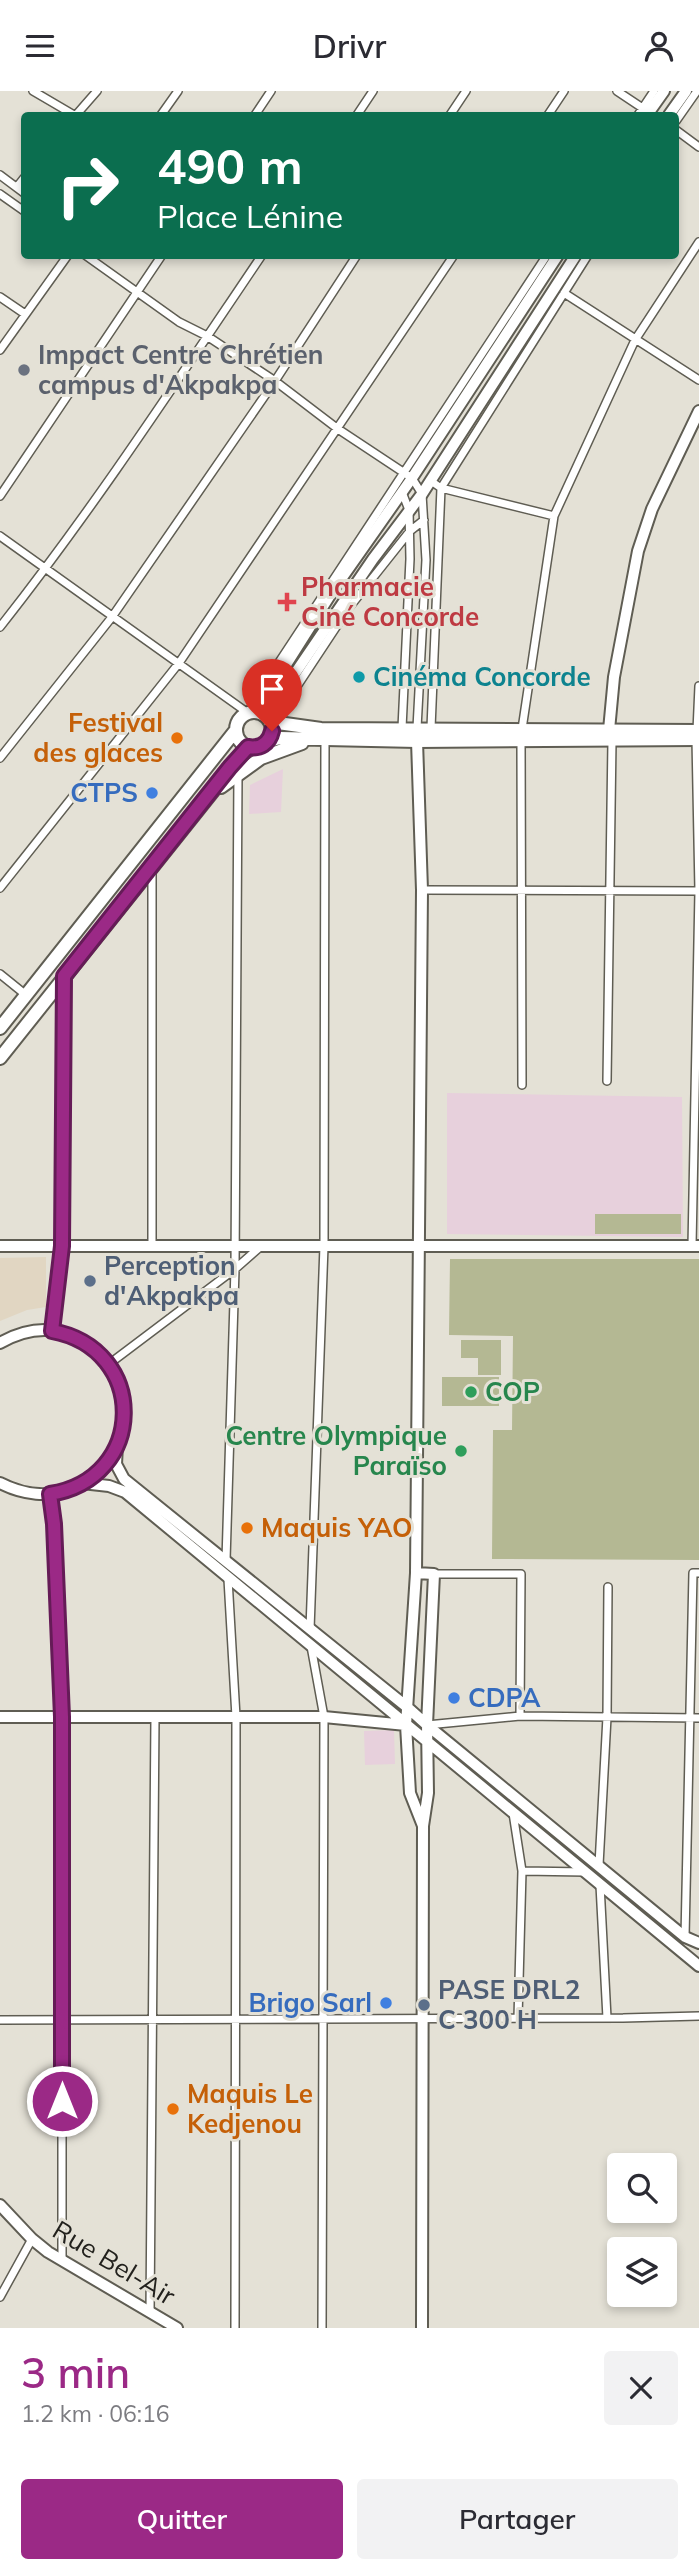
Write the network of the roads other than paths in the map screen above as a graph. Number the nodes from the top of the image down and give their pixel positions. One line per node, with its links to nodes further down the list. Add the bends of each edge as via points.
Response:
1 (33, 91): 13 (street)
2 (97, 91): 14 (street)
3 (178, 91): 15 (street)
4 (271, 91): 16 (street)
5 (373, 91): 17 (street)
6 (466, 91): 18 (street)
7 (564, 91): 19 (street)
8 (617, 91): 20 (street)
9 (654, 91): 21 (street)
10 (664, 91): 22 (street)
11 (686, 91): 23 (street)
12 (697, 91): 24 (street)
13 (70, 112)
14 (78, 112)
15 (163, 112)
16 (257, 112)
17 (359, 112)
18 (452, 112)
19 (550, 112)
20 (645, 112)
21 (646, 112)
22 (647, 112)
23 (671, 112)
24 (679, 117)
25 (679, 132): 26 (street)
26 (699, 147)
27 (0, 175): 29 (street)
28 (21, 182): 29 (street)
29 (17, 187): 30 (street)
30 (21, 190)
31 (0, 194): 32 (street)
32 (21, 209)
33 (699, 242): 49 (street)
34 (65, 259): 47 (street)
35 (90, 259): 44 (street)
36 (159, 259): 44 (street)
37 (259, 259): 48 (street)
38 (354, 259): 52 (street)
39 (451, 259): 54 (street)
40 (544, 259): 55 (street)
41 (555, 259): 55 (street)
42 (573, 259): 56 (street)
43 (585, 259): 45 (street)
44 (136, 293): 48 (street); 60 (street)
45 (564, 293): 49 (street); 57 (street)
46 (0, 297): 47 (street)
47 (25, 314): 50 (street)
48 (207, 336): 52 (street); 66 (street)
49 (635, 339): 51 (street); 62 (street)
50 (0, 350)
51 (699, 380)
52 (275, 381): 54 (street); 67 (street)
53 (699, 411): 76 (street, via 652,509 638,551 614,677)
54 (338, 429): 55 (street); 69 (street)
55 (408, 475): 58 (street); 59 (street); 71 (street, via 270,676)
56 (430, 481): 57 (street); 59 (street)
57 (441, 488): 62 (street); 74 (street)
58 (402, 491): 61 (street); 71 (street, via 332,592)
59 (422, 494): 61 (street); 63 (street)
60 (0, 496)
61 (409, 510): 64 (street); 71 (street)
62 (554, 516): 75 (street)
63 (424, 520): 64 (street); 74 (street)
64 (410, 531): 71 (street); 72 (street)
65 (0, 536): 66 (street)
66 (46, 569): 67 (street); 68 (street)
67 (112, 617): 69 (street); 82 (street)
68 (0, 627)
69 (179, 663): 71 (street); 86 (street)
70 (699, 687): 77 (street)
71 (260, 716): 72 (main road, via 313,728); 73 (main road, via 241,718); 80 (main road, via 272,729)
72 (402, 728): 74 (main road)
73 (236, 730): 81 (main road); 93 (main road)
74 (422, 732): 75 (main road); 75 (main road); 79 (main road); 87 (street)
75 (522, 734): 76 (main road); 88 (street)
76 (610, 735): 77 (main road); 89 (street)
77 (698, 735): 90 (street)
78 (310, 740): 79 (main road); 80 (main road); 83 (main road, via 270,753)
79 (326, 740): 103 (street)
80 (268, 741): 81 (main road)
81 (248, 747): 84 (main road)
82 (0, 758)
83 (239, 773): 84 (main road); 101 (street)
84 (195, 811): 85 (main road)
85 (152, 866): 92 (main road); 100 (street)
86 (0, 888)
87 (422, 890): 88 (street); 104 (street)
88 (521, 890): 89 (street); 97 (street)
89 (610, 891): 90 (street); 96 (street)
90 (699, 891): 105 (street)
91 (0, 974): 93 (street)
92 (64, 976): 95 (main road); 99 (street)
93 (26, 995): 94 (main road)
94 (0, 1028)
95 (0, 1058)
96 (607, 1081)
97 (522, 1085)
98 (0, 1246): 99 (street)
99 (62, 1246): 100 (street); 107 (street)
100 (152, 1246): 101 (street)
101 (235, 1246): 102 (street); 106 (street)
102 (261, 1246): 103 (street); 106 (street)
103 (324, 1246): 104 (street); 120 (street)
104 (419, 1246): 105 (street); 115 (street)
105 (696, 1246)
106 (235, 1269): 109 (street); 114 (street)
107 (52, 1331): 108 (street, via 20,1333); 109 (street, via 84,1341)
108 (0, 1343)
109 (109, 1364): 110 (street, via 124,1403)
110 (117, 1446): 112 (street, via 101,1469); 114 (street, via 116,1464 124,1479)
111 (0, 1483): 113 (street, via 23,1492)
112 (82, 1483): 113 (street); 118 (street, via 125,1492)
113 (50, 1494): 125 (street)
114 (226, 1560): 120 (street)
115 (416, 1573): 117 (street); 122 (street)
116 (699, 1573): 130 (street, via 693,1573)
117 (434, 1574): 123 (street, via 521,1574); 132 (street)
118 (228, 1579): 121 (street); 127 (street)
119 (608, 1587): 129 (street)
120 (310, 1630): 122 (street)
121 (311, 1646): 128 (street); 131 (street)
122 (407, 1707): 131 (street); 132 (street)
123 (520, 1716): 129 (street); 132 (street)
124 (0, 1717): 125 (street)
125 (62, 1717): 126 (street); 150 (street)
126 (155, 1717): 127 (street); 151 (street)
127 (236, 1717): 128 (street); 146 (street)
128 (324, 1717): 131 (street); 147 (street)
129 (607, 1717): 130 (street); 136 (street)
130 (695, 1718): 140 (street)
131 (406, 1725): 133 (street); 135 (street, via 410,1793)
132 (426, 1725): 133 (street); 136 (street)
133 (426, 1741): 134 (street); 135 (street, via 428,1793)
134 (513, 1812): 137 (street); 138 (street)
135 (423, 1826): 148 (street)
136 (599, 1865): 140 (street)
137 (522, 1871): 138 (street); 144 (street)
138 (586, 1872): 139 (street)
139 (600, 1884): 142 (street); 145 (street)
140 (685, 1937): 141 (street)
141 (699, 1943)
142 (699, 1966)
143 (699, 2016): 145 (street)
144 (518, 2018): 145 (street); 148 (street)
145 (607, 2018)
146 (235, 2019): 147 (street); 151 (street); 158 (street)
147 (323, 2019): 148 (street); 159 (street)
148 (422, 2019): 160 (street)
149 (0, 2020): 150 (street)
150 (62, 2020): 151 (street); 154 (street)
151 (152, 2020): 156 (street)
152 (0, 2205): 153 (street, Rue Bel-Air)
153 (32, 2239): 154 (street, Rue Bel-Air); 155 (street)
154 (62, 2262): 156 (street, Rue Bel-Air)
155 (0, 2297)
156 (150, 2313): 157 (street, Rue Bel-Air)
157 (177, 2328)
158 (235, 2328)
159 (322, 2328)
160 (422, 2328)

